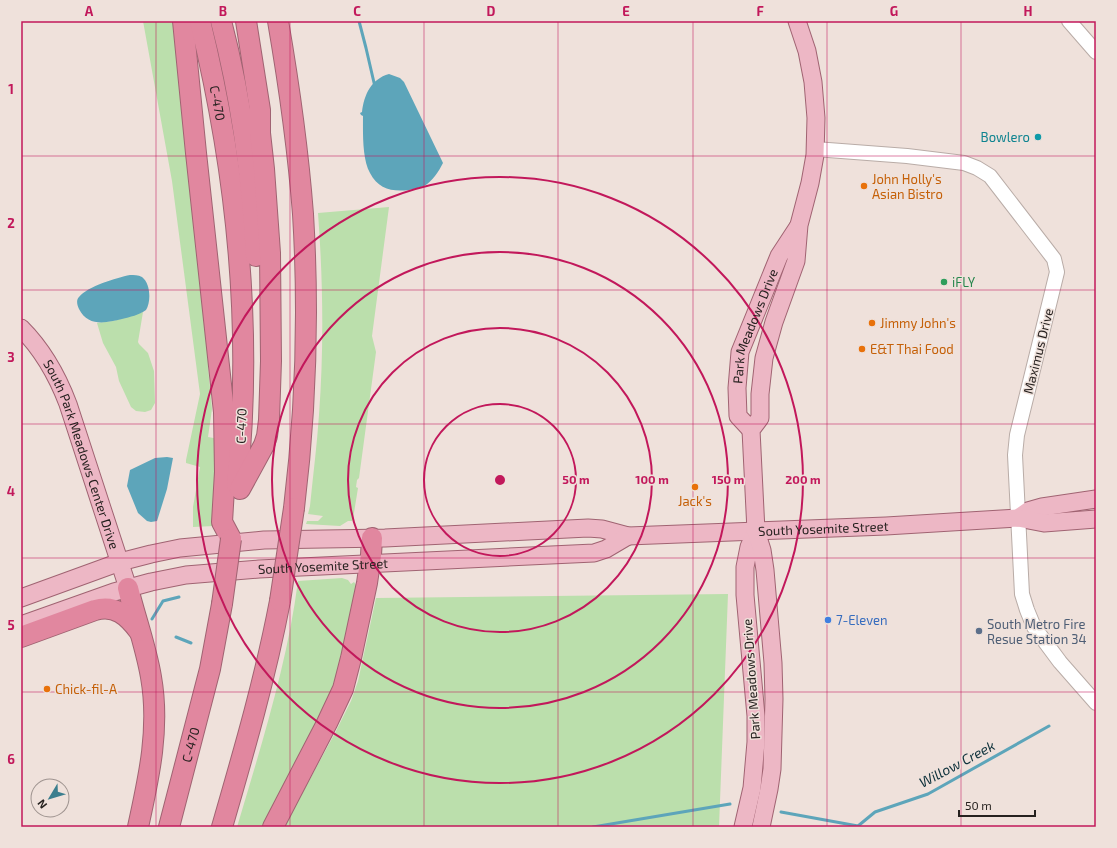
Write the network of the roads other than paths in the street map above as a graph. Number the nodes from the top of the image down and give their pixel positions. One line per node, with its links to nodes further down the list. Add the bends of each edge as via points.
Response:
1 (183, 21): 21 (highway, via 224,412 226,468)
2 (200, 21): 21 (highway, C-470, via 223,132 238,243 243,378 240,450)
3 (221, 21): 19 (highway, via 245,134 255,238 258,344)
4 (235, 21): 10 (highway)
5 (246, 21): 10 (highway, via 259,100)
6 (278, 21): 37 (highway, bridge, via 296,149 304,247 304,395 294,508 280,601 261,690)
7 (798, 21): 11 (main road, Park Meadows Drive, via 812,82 816,118)
8 (1069, 21): 9 (street)
9 (1096, 52)
10 (260, 133): 19 (highway, via 270,245 271,361 267,436)
11 (815, 149): 12 (main road, Park Meadows Drive, via 810,183); 22 (street, Maximus Drive, via 935,159 964,163 977,168 990,176 1054,259 1057,272 1017,435 1015,455)
12 (799, 225): 13 (main road, Park Meadows Drive); 15 (main road, Park Meadows Drive, via 796,260)
13 (779, 256): 14 (main road, Park Meadows Drive); 15 (main road, via 782,270 770,305)
14 (755, 316): 17 (main road, via 761,326 753,403); 18 (main road, Park Meadows Drive, via 740,352 737,388 738,416)
15 (774, 322): 17 (main road, Park Meadows Drive, via 764,358)
16 (21, 328): 27 (main road, South Park Meadows Center Drive, via 46,359 60,384)
17 (760, 413): 18 (main road, Park Meadows Drive, via 760,418)
18 (751, 430): 24 (main road, Park Meadows Drive)
19 (253, 465): 21 (highway)
20 (1096, 499): 22 (main road, South Yosemite Street, via 1028,510)
21 (232, 506): 36 (highway, C-470, bridge, via 222,522 231,539 210,669)
22 (1018, 518): 23 (main road, South Yosemite Street, via 1044,523); 24 (main road, South Yosemite Street); 34 (street, Maximus Drive, via 1022,594 1034,627)
23 (1096, 519)
24 (756, 531): 25 (main road, South Yosemite Street); 39 (main road, Park Meadows Drive, via 749,547 746,567 756,742 752,788); 40 (main road, Park Meadows Drive, via 765,570 774,699 772,769)
25 (628, 536): 26 (main road, South Yosemite Street, via 588,528); 28 (main road, South Yosemite Street, via 594,553)
26 (372, 538): 27 (main road, South Yosemite Street, via 240,542 180,548); 28 (highway)
27 (120, 562): 29 (main road, South Park Meadows Center Drive); 30 (main road, South Yosemite Street)
28 (370, 564): 29 (main road, South Yosemite Street, via 186,575); 38 (highway, via 342,692)
29 (128, 588): 31 (main road, South Yosemite Street); 32 (highway)
30 (21, 598)
31 (21, 625)
32 (139, 632): 33 (highway, via 125,615 108,608 95,610); 35 (highway, via 151,675 154,718 151,763)
33 (21, 637)
34 (1096, 703)
35 (138, 827)
36 (169, 827)
37 (222, 827)
38 (273, 827)
39 (743, 827)
40 (761, 827)

